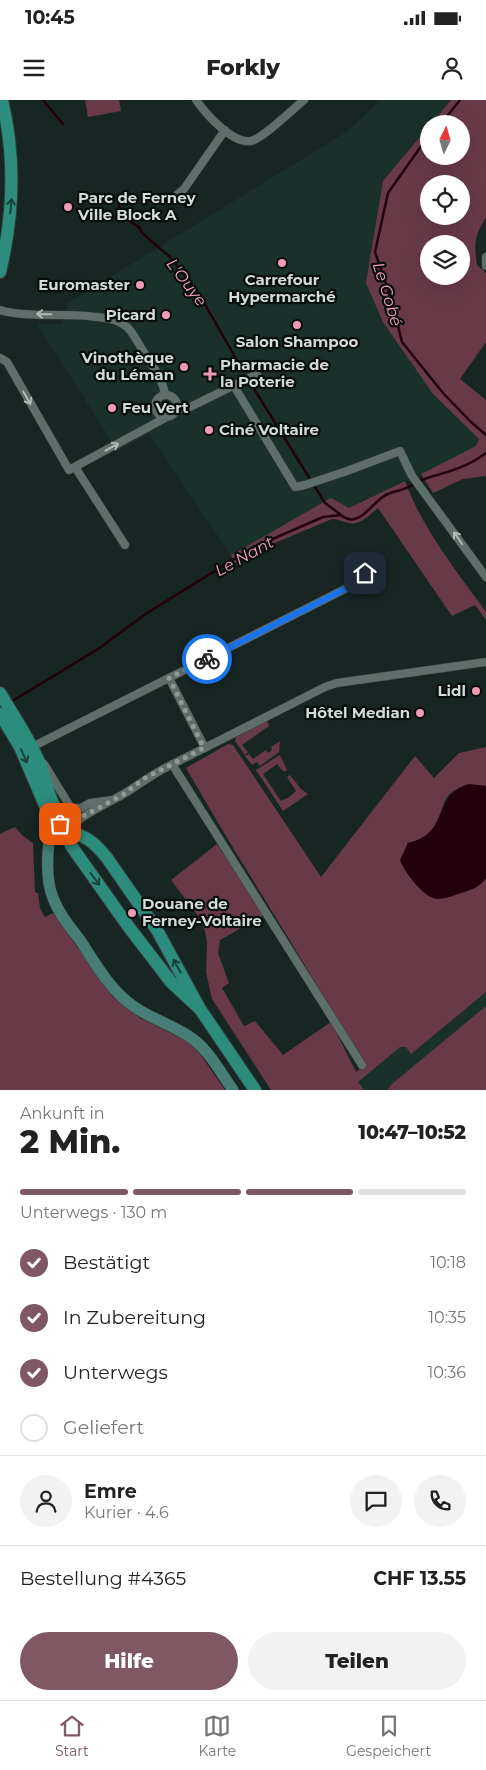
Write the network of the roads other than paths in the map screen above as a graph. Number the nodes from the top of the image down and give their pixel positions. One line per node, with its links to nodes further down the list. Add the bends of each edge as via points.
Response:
1 (2, 100): 8 (main road, one-way to 1, via 9,227 12,178)
2 (196, 100): 4 (street, via 206,114)
3 (304, 100): 4 (street, via 251,141 237,140)
4 (225, 130): 5 (street)
5 (177, 195)
6 (486, 257): 7 (street)
7 (486, 266)
8 (0, 272)
9 (0, 310): 13 (street, one-way to 9, via 162,382 133,334 120,322 80,314 23,314)
10 (0, 358): 16 (street, one-way to 16, via 7,362)
11 (257, 374): 12 (street)
12 (234, 386): 14 (street, via 186,409); 19 (street, one-way to 12, via 412,476 400,451 295,486)
13 (165, 395): 14 (street, via 174,398); 15 (street, via 154,405 158,415)
14 (177, 409): 15 (street, via 172,416)
15 (165, 418): 16 (street, one-way to 15)
16 (72, 468): 17 (street)
17 (125, 545)
18 (365, 573): 21 (street, via 347,588)
19 (486, 577)
20 (486, 662): 25 (street, via 337,683)
21 (169, 678): 24 (street); 25 (street)
22 (0, 693): 24 (main road)
23 (0, 714): 28 (main road, one-way to 28, via 20,747 50,817)
24 (32, 747): 27 (street, via 71,808); 28 (main road, via 45,778 50,801)
25 (204, 748): 26 (street)
26 (172, 764): 27 (street); 30 (street)
27 (112, 800): 28 (street)
28 (68, 829): 29 (main road, one-way to 29, via 72,847 128,926 171,982); 29 (main road, one-way to 28, via 140,903 98,847 85,836); 31 (street, via 51,836 49,841 48,876 53,898 61,913 121,996 195,1041)
29 (200, 1009): 32 (main road)
30 (362, 1065)
31 (233, 1090)
32 (255, 1090)

